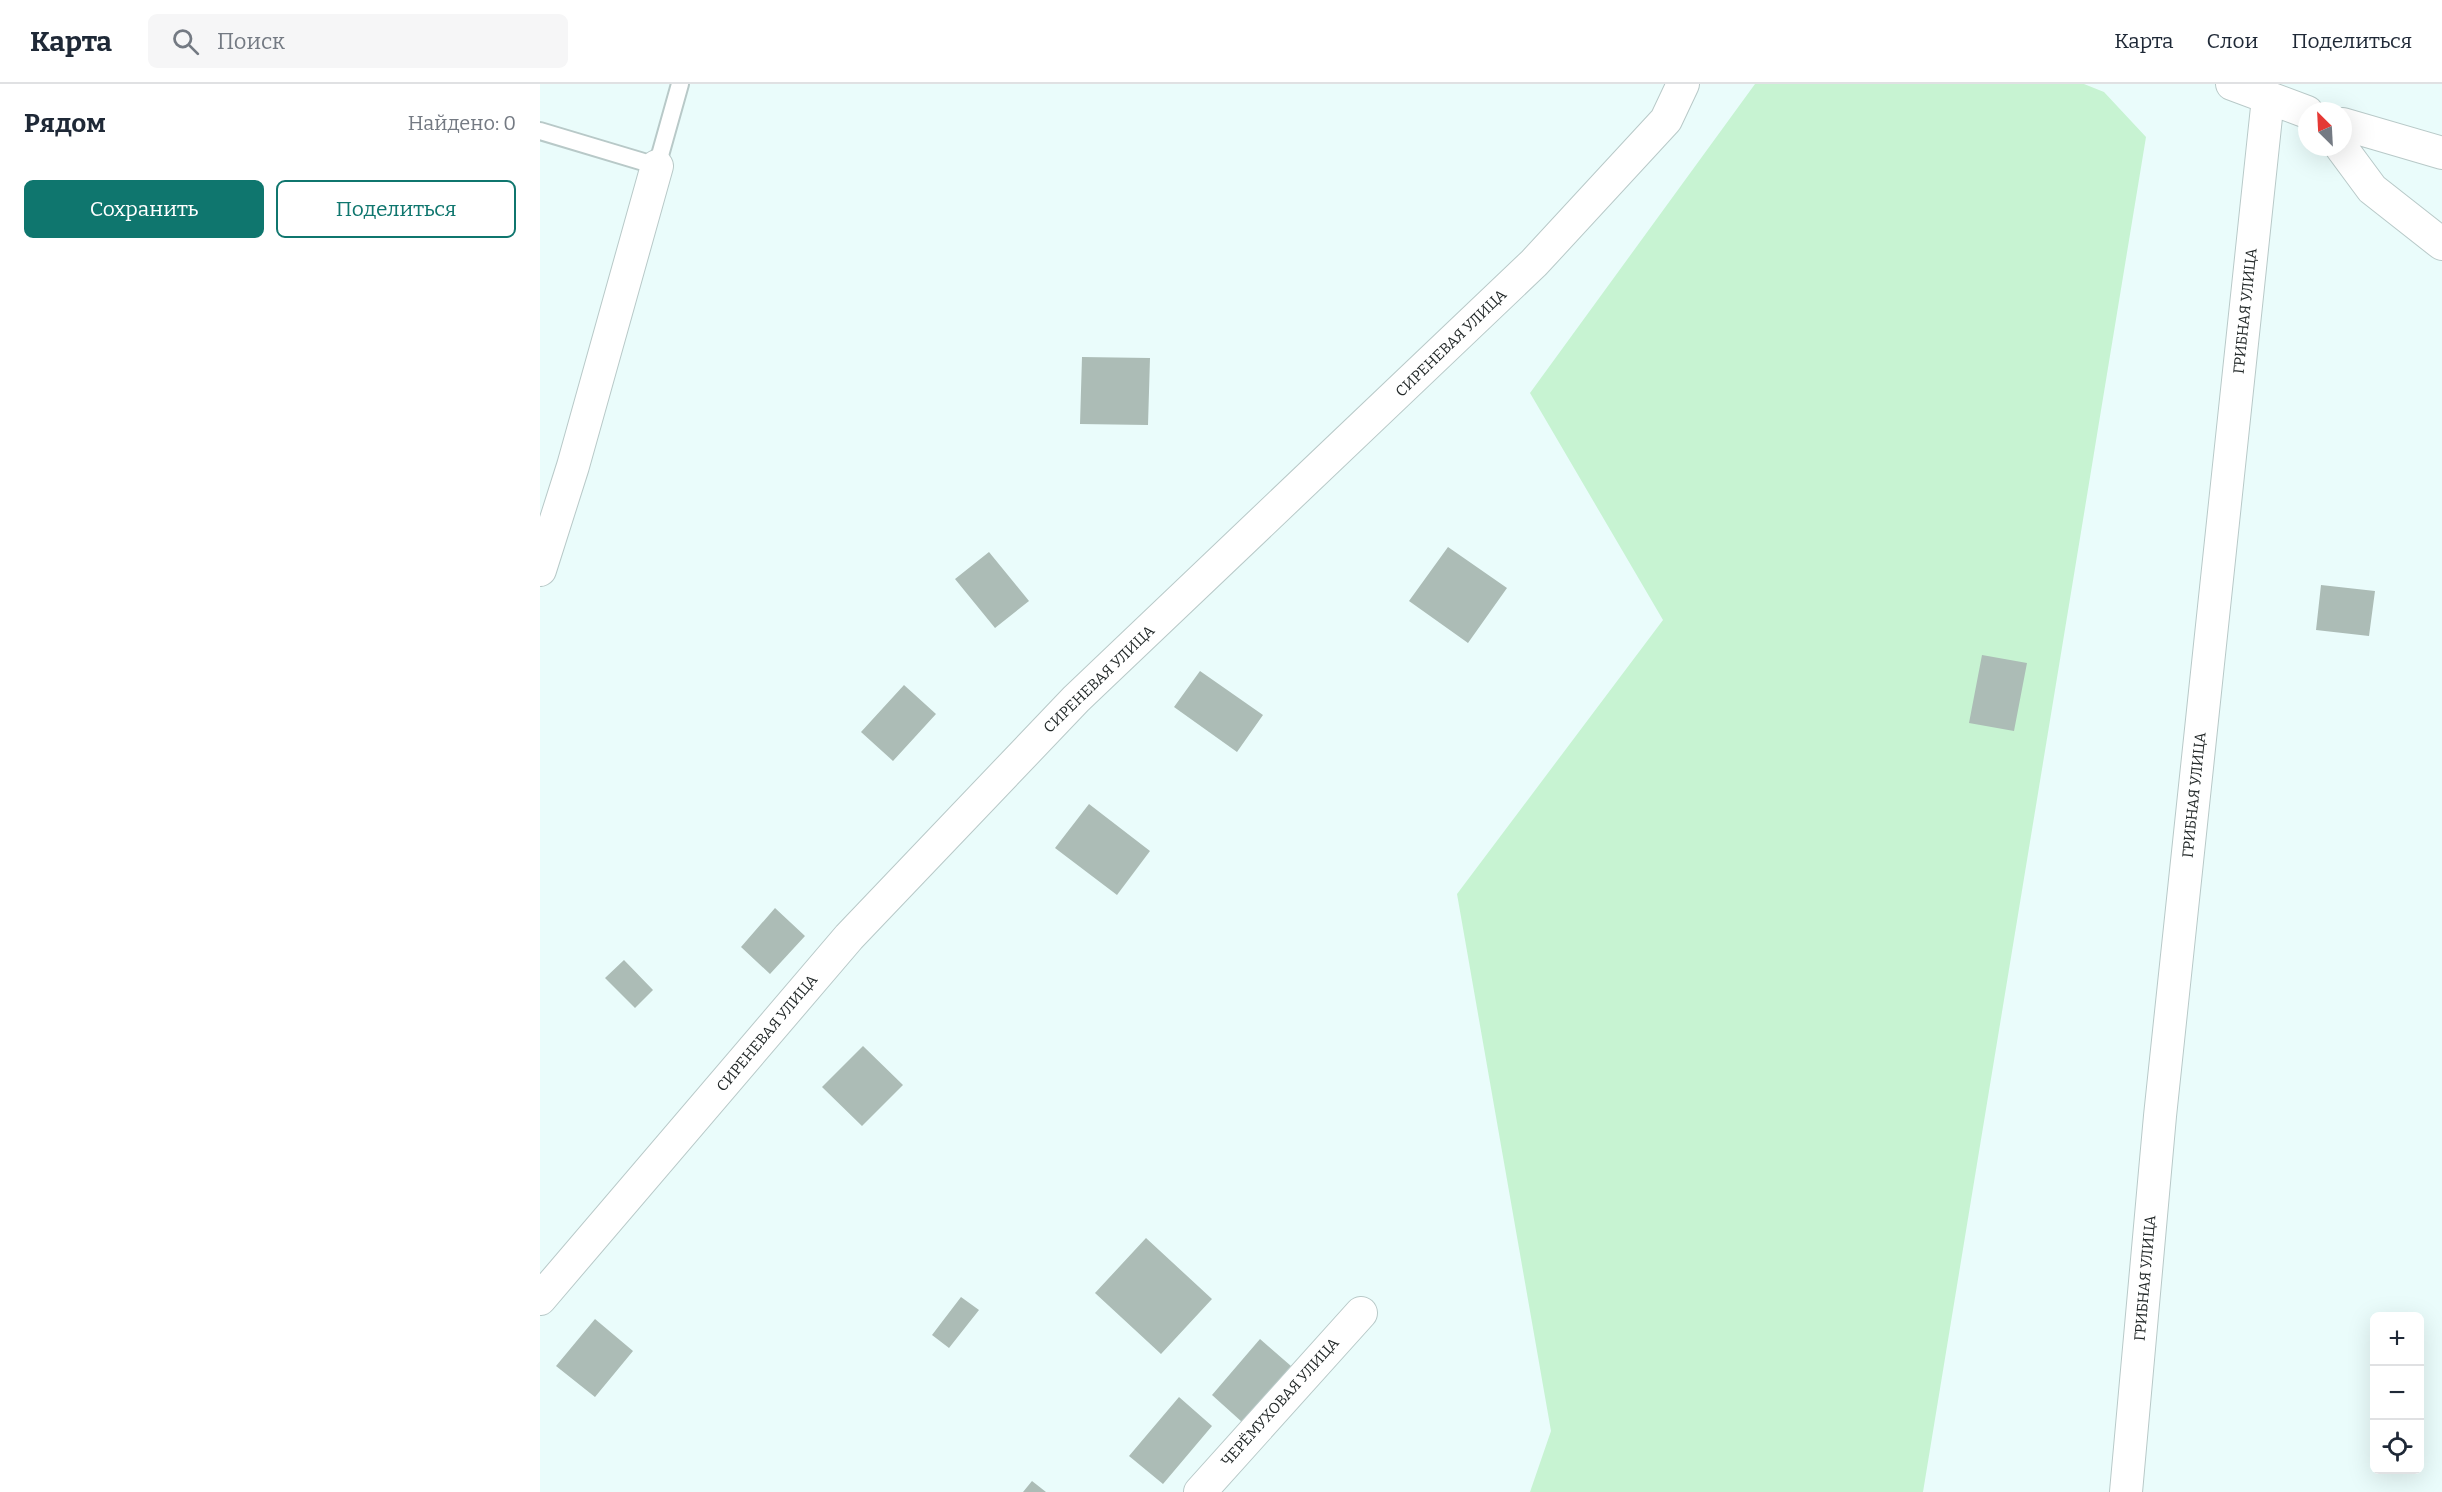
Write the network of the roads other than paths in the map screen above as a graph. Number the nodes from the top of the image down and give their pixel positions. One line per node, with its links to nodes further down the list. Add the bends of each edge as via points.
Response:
1 (680, 84): 10 (lane)
2 (1683, 84): 13 (street, СИРЕНЕВАЯ УЛИЦА, via 1666,120 1534,263 1076,699 849,937)
3 (2232, 84): 4 (street)
4 (2268, 98): 5 (street); 16 (street, ГРИБНАЯ УЛИЦА, via 2162,1092)
5 (2298, 109)
6 (2352, 127): 8 (street)
7 (540, 131): 10 (lane)
8 (2442, 153)
9 (2348, 156): 11 (street, via 2372,189)
10 (657, 166): 12 (street)
11 (2442, 244)
12 (540, 570)
13 (540, 1299)
14 (1361, 1313): 15 (street, ЧЕРЁМУХОВАЯ УЛИЦА)
15 (1200, 1492)
16 (2126, 1492)

